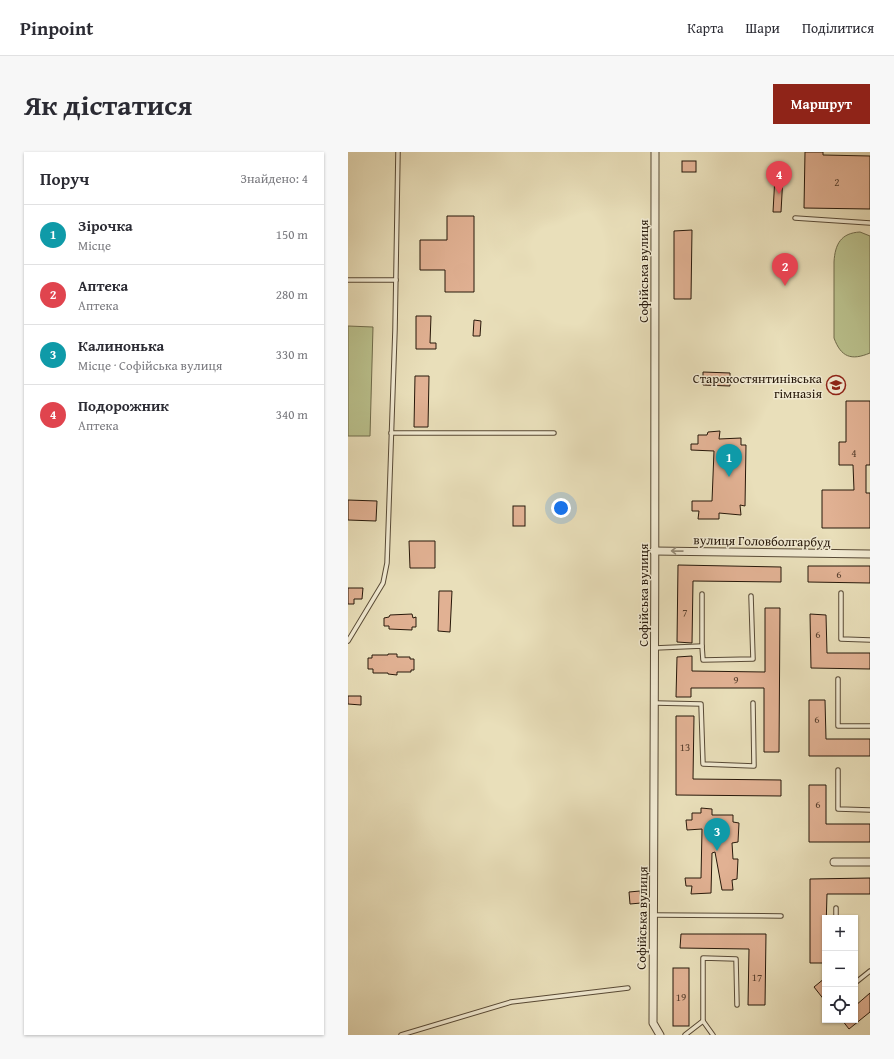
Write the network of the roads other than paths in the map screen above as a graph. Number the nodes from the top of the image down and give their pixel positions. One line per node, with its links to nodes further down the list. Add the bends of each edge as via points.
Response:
1 (398, 152): 6 (lane)
2 (655, 152): 9 (street, Софійська вулиця)
3 (795, 218): 4 (lane)
4 (870, 223)
5 (348, 280): 6 (lane)
6 (396, 280): 8 (lane)
7 (554, 432): 8 (lane)
8 (391, 433): 15 (lane, via 387,563 383,583)
9 (654, 551): 10 (street, вулиця Головболгарбуд, one-way to 9); 17 (street, Софійська вулиця)
10 (870, 554)
11 (841, 593): 14 (lane, via 841,639)
12 (702, 594): 16 (lane)
13 (751, 596): 16 (lane, via 752,659 703,660)
14 (870, 640)
15 (348, 641)
16 (702, 646): 17 (lane)
17 (655, 648): 19 (street, Софійська вулиця)
18 (838, 679): 21 (lane, via 838,726)
19 (656, 702): 20 (lane, via 701,704 703,764 754,766); 27 (street, Софійська вулиця)
20 (753, 703)
21 (870, 726)
22 (838, 770): 23 (lane, via 838,809)
23 (870, 810)
24 (834, 862): 25 (street)
25 (870, 862)
26 (836, 908): 28 (lane)
27 (654, 915): 29 (lane); 36 (street, Софійська вулиця, via 653,1023)
28 (836, 915)
29 (781, 916)
30 (870, 971): 31 (lane)
31 (858, 981)
32 (628, 988): 35 (lane, via 512,1002)
33 (736, 1005): 34 (lane, via 736,959 703,958)
34 (704, 1021): 37 (lane); 38 (lane)
35 (400, 1035)
36 (660, 1035)
37 (685, 1035)
38 (714, 1035)

